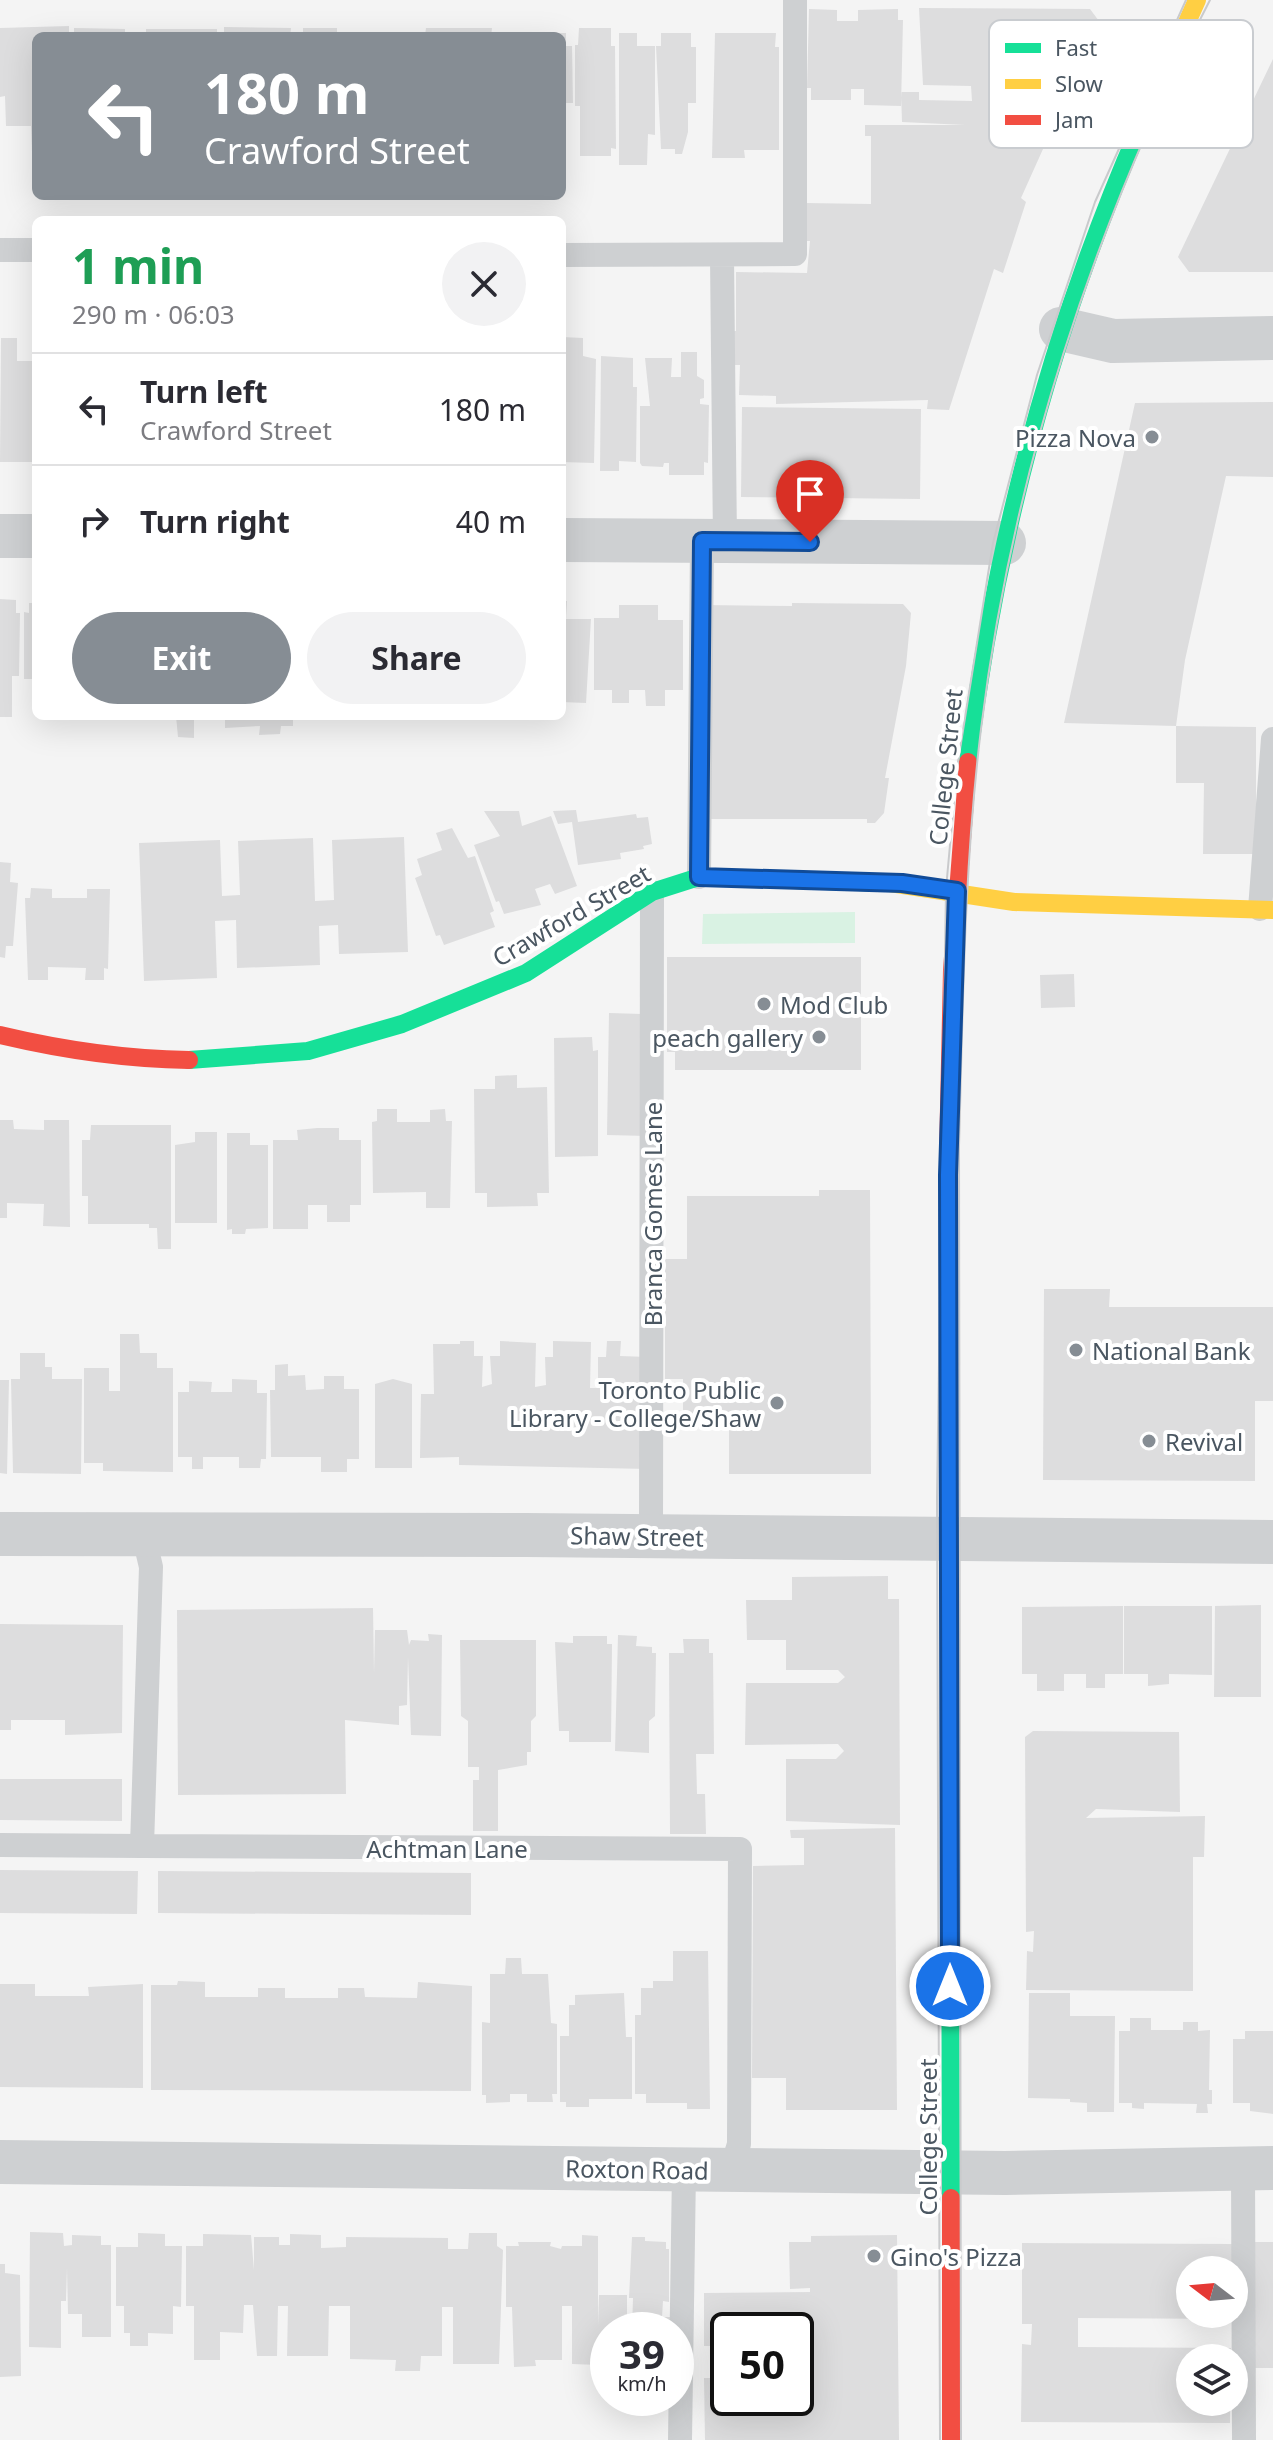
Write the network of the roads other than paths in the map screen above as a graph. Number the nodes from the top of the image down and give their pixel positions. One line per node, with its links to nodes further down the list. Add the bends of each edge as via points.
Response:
1 (795, 0): 8 (lane, via 795,254)
2 (1197, 0): 3 (main road, College Street)
3 (1188, 20)
4 (1129, 148): 9 (main road, College Street)
5 (0, 250): 6 (lane)
6 (32, 250)
7 (566, 255): 8 (lane)
8 (722, 257): 14 (lane)
9 (1061, 329): 10 (street, via 1113,341); 15 (main road, College Street)
10 (1273, 338)
11 (0, 536): 12 (street)
12 (32, 536)
13 (566, 540): 14 (street)
14 (714, 542): 15 (street); 17 (lane)
15 (1004, 543): 18 (main road, College Street, via 973,723)
16 (1273, 739): 20 (lane)
17 (699, 877): 18 (main road, Crawford Street, via 902,883); 19 (main road, Crawford Street)
18 (957, 891): 20 (main road, Crawford Street, via 1014,902); 25 (main road, College Street, via 948,1146)
19 (652, 892): 21 (main road, Crawford Street, via 526,973 402,1024 308,1051 212,1060 133,1059); 23 (lane, Branca Gomes Lane)
20 (1266, 910)
21 (0, 1035)
22 (0, 1534): 24 (street, Shaw Street)
23 (651, 1536): 24 (street, Shaw Street); 25 (street, Shaw Street)
24 (144, 1537): 28 (lane, via 151,1567)
25 (947, 1541): 26 (street, Shaw Street); 33 (main road, College Street)
26 (1273, 1542)
27 (0, 1845): 28 (lane)
28 (142, 1846): 32 (lane, Achtman Lane, via 740,1849 739,2144)
29 (0, 2162): 31 (street, Roxton Road)
30 (1258, 2168): 33 (street, Roxton Road); 36 (lane)
31 (684, 2170): 32 (street, Roxton Road); 34 (lane)
32 (731, 2170): 33 (street, Roxton Road)
33 (952, 2172): 35 (main road, College Street)
34 (680, 2440)
35 (951, 2440)
36 (1244, 2440)

